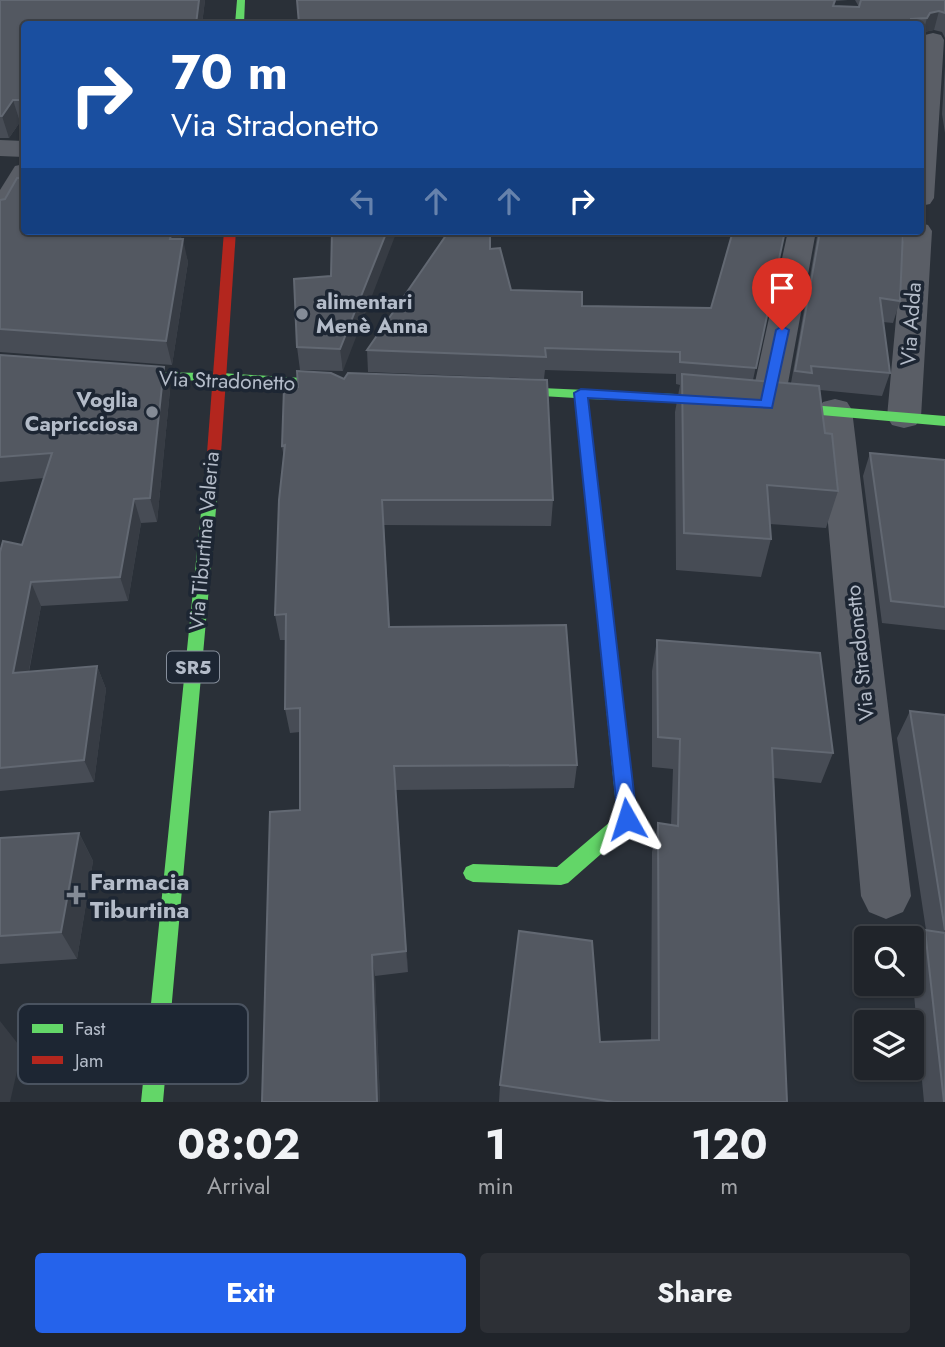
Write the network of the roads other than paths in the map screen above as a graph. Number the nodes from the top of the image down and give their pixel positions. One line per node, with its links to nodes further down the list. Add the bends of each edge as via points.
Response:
1 (241, 0): 2 (street)
2 (240, 21)
3 (933, 40): 6 (street)
4 (0, 148): 5 (street)
5 (21, 149)
6 (924, 149)
7 (21, 177): 8 (street)
8 (0, 214)
9 (230, 235): 13 (street, Via Tiburtina Valeria / SR5)
10 (801, 235): 17 (street)
11 (918, 235): 19 (street, Via Adda)
12 (102, 375): 13 (street, Via Stradonetto)
13 (221, 377): 14 (street, Via Stradonetto); 23 (street, Via Tiburtina Valeria / SR5)
14 (368, 385)
15 (474, 389): 16 (street)
16 (581, 393): 17 (street); 21 (street, via 627,819 561,876)
17 (767, 405): 18 (street)
18 (835, 410): 19 (street); 22 (street, Via Stradonetto)
19 (904, 417): 20 (street)
20 (945, 421)
21 (473, 873)
22 (886, 896)
23 (161, 1004)
24 (154, 1084): 25 (street, Via Tiburtina Valeria / SR5)
25 (152, 1102)

